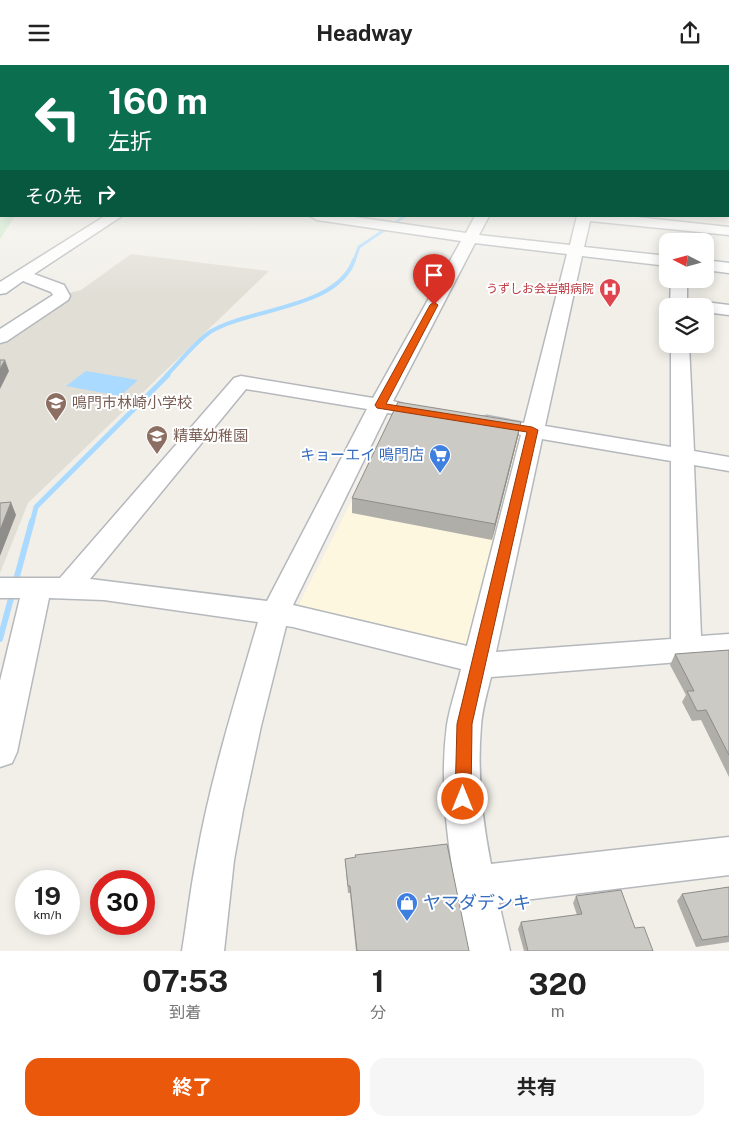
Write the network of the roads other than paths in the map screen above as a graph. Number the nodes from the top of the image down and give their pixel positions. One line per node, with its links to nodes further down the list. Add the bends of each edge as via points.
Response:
1 (113, 217): 12 (street)
2 (331, 217): 6 (street)
3 (584, 217): 8 (street)
4 (601, 217): 5 (street)
5 (668, 221): 7 (street)
6 (476, 227): 8 (street); 18 (street)
7 (729, 231)
8 (577, 250): 9 (street); 21 (street)
9 (659, 260)
10 (714, 266): 11 (street)
11 (729, 268)
12 (22, 275): 13 (street); 16 (street, via 58,289 62,296)
13 (0, 289)
14 (714, 308): 15 (street)
15 (729, 310)
16 (0, 337)
17 (680, 353): 22 (street)
18 (380, 405): 19 (street); 25 (street, via 241,382); 27 (street)
19 (418, 412)
20 (466, 419): 21 (street)
21 (532, 430): 22 (street); 30 (street)
22 (682, 456): 23 (street); 29 (street)
23 (729, 464)
24 (33, 587): 25 (street); 26 (street); 31 (street)
25 (67, 587): 27 (street)
26 (0, 588)
27 (275, 613): 30 (street); 34 (street, via 225,811 215,860)
28 (729, 646): 29 (street)
29 (686, 650): 30 (street, via 494,665)
30 (479, 663): 33 (street, via 464,724 463,760 463,799)
31 (0, 752)
32 (729, 856): 33 (street)
33 (474, 886): 35 (street)
34 (204, 951)
35 (489, 951)

